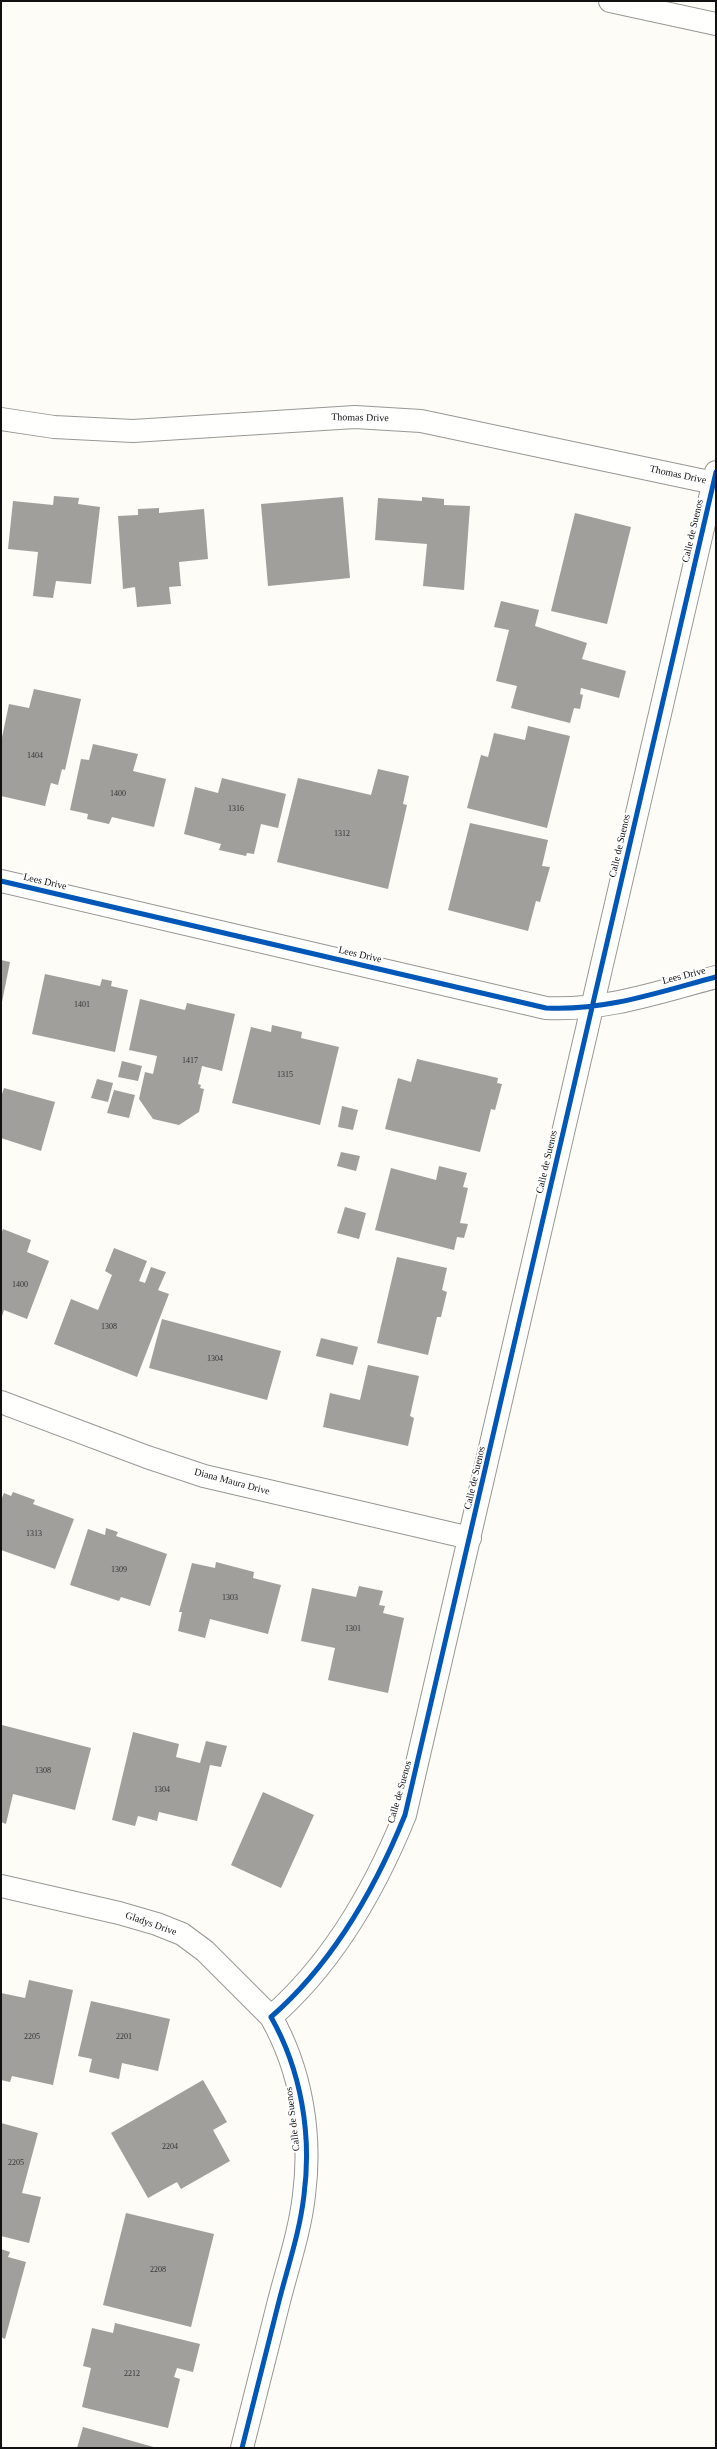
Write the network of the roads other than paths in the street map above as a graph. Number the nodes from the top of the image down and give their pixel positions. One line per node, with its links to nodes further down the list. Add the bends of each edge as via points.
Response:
1 (610, 1): 2 (street)
2 (716, 24)
3 (1, 418): 4 (street, Thomas Drive, via 54,427 133,431 355,417 421,420)
4 (715, 478): 7 (street, Calle de Suenos)
5 (1, 881): 7 (street, Lees Drive, via 546,1008)
6 (716, 977): 7 (street, Lees Drive)
7 (592, 1008): 9 (street, Calle de Suenos)
8 (1, 1402): 9 (street, Diana Maura Drive, via 147,1458 204,1476)
9 (470, 1538): 11 (street, Calle de Suenos, via 413,1786 394,1843 347,1927 302,1987)
10 (1, 1886): 11 (street, Gladys Drive, via 119,1913 182,1934 205,1951)
11 (271, 2016): 12 (street, Calle de Suenos, via 282,2037 297,2079 307,2167 304,2196 293,2246)
12 (242, 2448)

